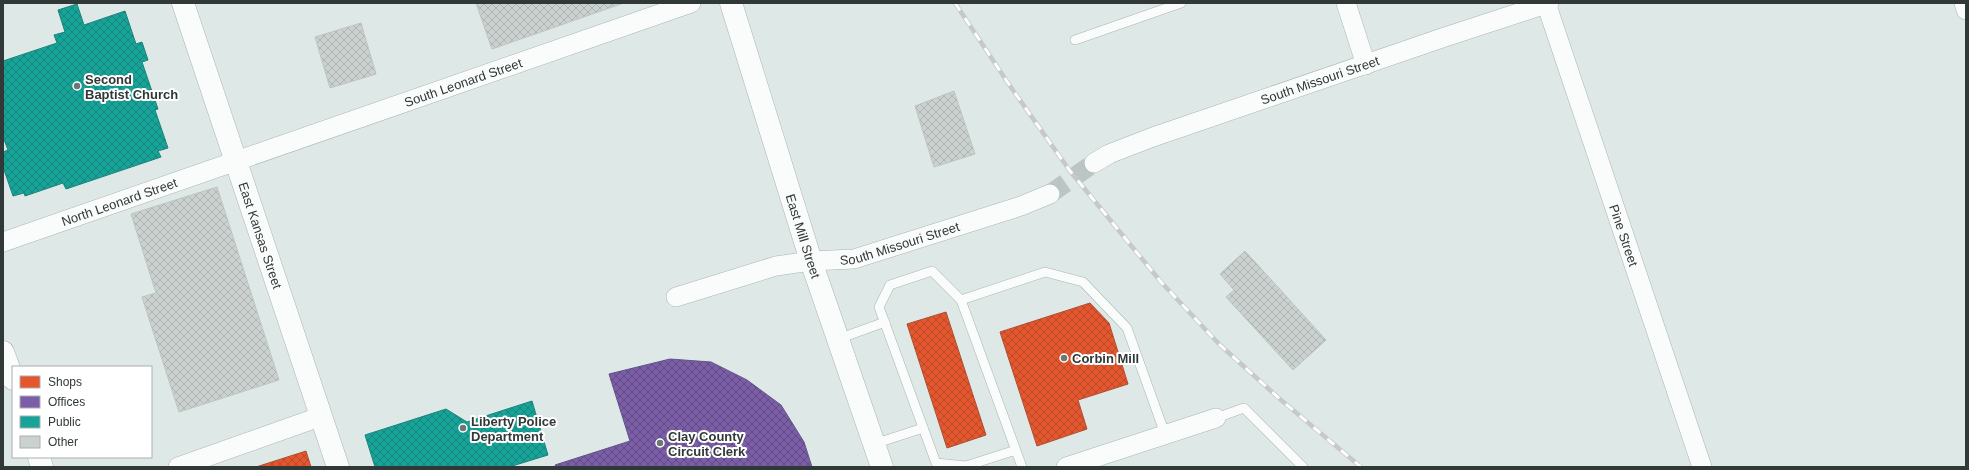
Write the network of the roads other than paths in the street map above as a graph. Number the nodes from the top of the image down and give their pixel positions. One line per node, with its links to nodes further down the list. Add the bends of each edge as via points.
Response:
1 (183, 3): 11 (street, East Kansas Street)
2 (691, 3): 11 (street, South Leonard Street)
3 (731, 3): 15 (street, East Mill Street)
4 (1181, 3): 9 (lane)
5 (1346, 3): 10 (street)
6 (1547, 3): 10 (street, South Missouri Street); 35 (street, Pine Street)
7 (1964, 3): 8 (street)
8 (1966, 10)
9 (1075, 40)
10 (1366, 65): 12 (street, South Missouri Street, via 1153,137 1109,154)
11 (236, 162): 14 (street, North Leonard Street); 22 (street, East Kansas Street)
12 (1094, 163)
13 (1050, 194): 15 (street, South Missouri Street, via 854,259)
14 (3, 242)
15 (811, 261): 16 (street, South Missouri Street, via 776,266); 19 (street, East Mill Street)
16 (676, 297)
17 (961, 300): 18 (lane, via 932,271 890,285 879,307); 25 (lane, via 1045,272 1083,282 1127,328); 27 (lane)
18 (885, 322): 19 (lane); 24 (lane)
19 (838, 339): 26 (street, East Mill Street)
20 (3, 352): 21 (street)
21 (12, 376)
22 (322, 416): 28 (street); 30 (street, East Kansas Street)
23 (1216, 418): 25 (street); 34 (lane, via 1244,408)
24 (923, 428): 26 (lane); 27 (lane, via 936,462 966,466)
25 (1166, 434): 33 (street)
26 (874, 444): 31 (street, East Mill Street)
27 (1016, 450): 32 (lane)
28 (211, 462): 29 (street)
29 (178, 467)
30 (338, 467)
31 (882, 467)
32 (1022, 467)
33 (1066, 467)
34 (1303, 467)
35 (1702, 467)

